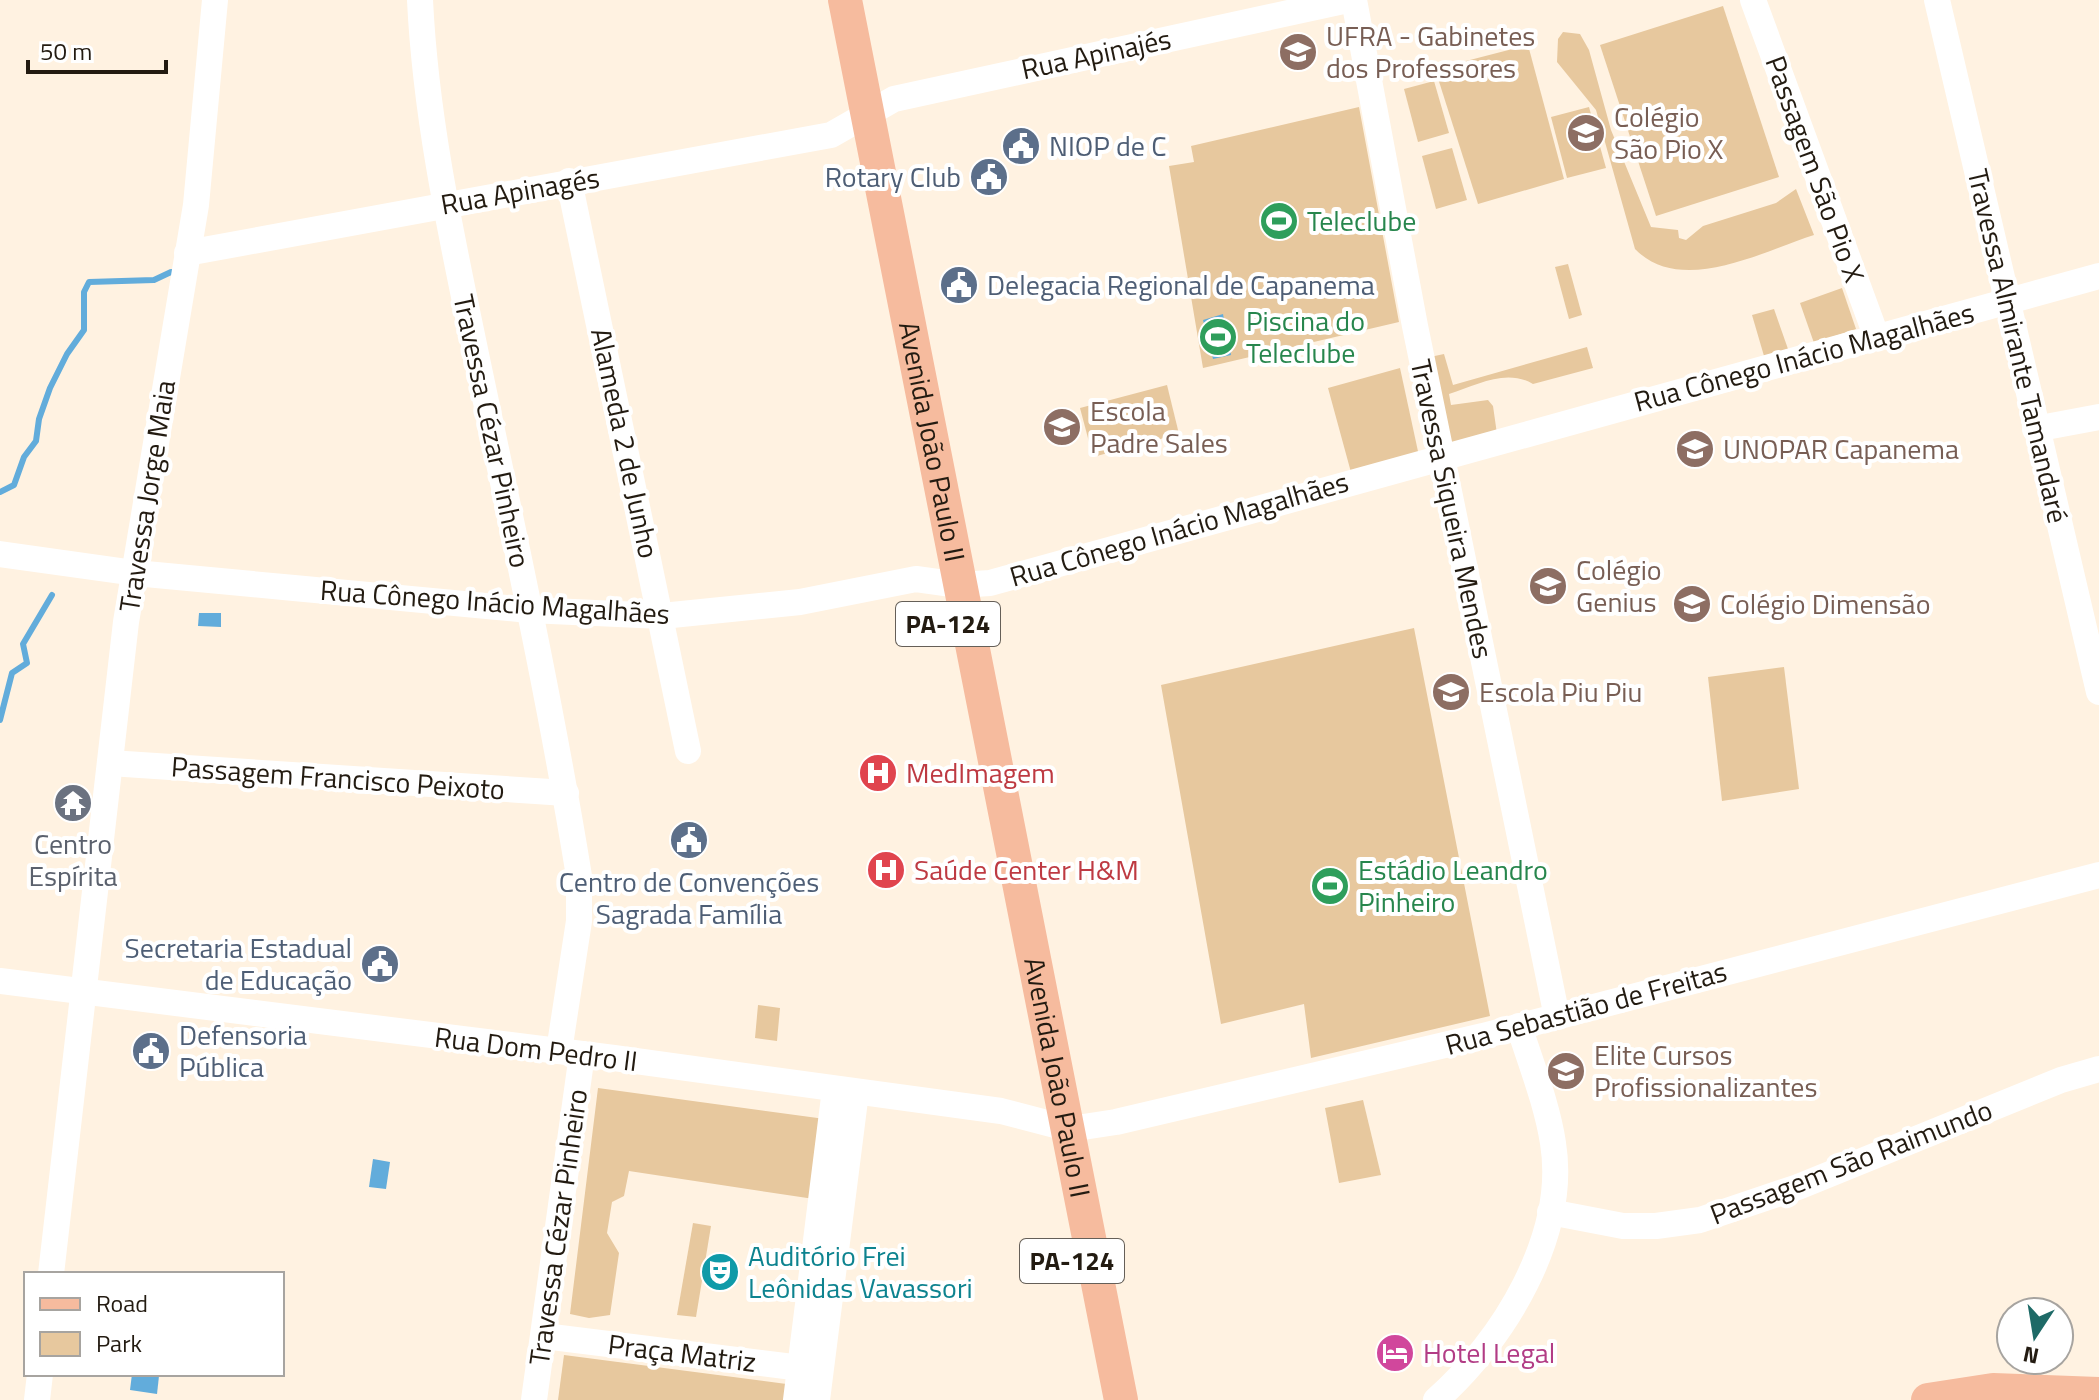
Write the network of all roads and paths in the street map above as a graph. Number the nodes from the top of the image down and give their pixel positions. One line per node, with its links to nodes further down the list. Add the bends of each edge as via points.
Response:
1 (215, 0): 12 (street, Travessa Jorge Maia)
2 (420, 0): 11 (street, Travessa Cézar Pinheiro, via 425,85)
3 (826, 0): 9 (main road, Avenida João Paulo II / PA-124)
4 (845, 0): 9 (main road, Avenida João Paulo II / PA-124)
5 (1348, 0): 9 (street, Rua Apinajés, via 908,95)
6 (1354, 0): 18 (street, Travessa Siqueira Mendes)
7 (1753, 0): 15 (street, Passagem São Pio X)
8 (1937, 0): 14 (street, Travessa Almirante Tamandaré)
9 (860, 119): 10 (street, Rua Apinagés, via 817,138); 21 (main road, Avenida João Paulo II / PA-124)
10 (569, 181): 11 (street, Rua Apinagés); 23 (street, Alameda 2 de Junho)
11 (445, 204): 12 (street, Rua Apinagés); 22 (street, Travessa Cézar Pinheiro)
12 (187, 253): 20 (street, Travessa Jorge Maia)
13 (2099, 276): 14 (street, Rua Cônego Inácio Magalhães)
14 (2009, 301): 15 (street, Rua Cônego Inácio Magalhães); 17 (street, Travessa Almirante Tamandaré)
15 (1877, 338): 18 (street, Rua Cônego Inácio Magalhães)
16 (2099, 417): 17 (street)
17 (2035, 429): 24 (street, Travessa Almirante Tamandaré)
18 (1441, 456): 21 (street, Rua Cônego Inácio Magalhães, via 990,583); 31 (street, Travessa Siqueira Mendes)
19 (0, 554): 20 (street, Rua Cônego Inácio Magalhães)
20 (135, 573): 22 (street, Rua Cônego Inácio Magalhães); 26 (street, Travessa Jorge Maia)
21 (949, 583): 23 (street, Rua Cônego Inácio Magalhães, via 916,579 800,602); 36 (main road, Avenida João Paulo II / PA-124)
22 (529, 610): 23 (street, Rua Cônego Inácio Magalhães); 27 (street, Travessa Cézar Pinheiro)
23 (662, 616): 25 (street, Alameda 2 de Junho)
24 (2099, 692)
25 (688, 751)
26 (110, 763): 27 (street, Passagem Francisco Peixoto); 30 (street, Travessa Jorge Maia)
27 (566, 793): 33 (street, Travessa Cézar Pinheiro, via 581,905)
28 (2099, 875): 31 (street, Rua Sebastião de Freitas)
29 (0, 981): 30 (street, Rua Dom Pedro II)
30 (85, 992): 33 (street, Rua Dom Pedro II); 38 (street, Travessa Jorge Maia)
31 (1557, 1017): 32 (street, Rua Sebastião de Freitas)
32 (1519, 1026): 36 (street, Rua Sebastião de Freitas, via 1116,1122); 37 (street, via 1554,1145)
33 (571, 1053): 35 (street, Rua Dom Pedro II); 39 (street, Travessa Cézar Pinheiro)
34 (2099, 1069): 37 (street, Passagem São Raimundo, via 1700,1220 1623,1226)
35 (846, 1090): 36 (street, Rua Dom Pedro II, via 1001,1111); 40 (street)
36 (1058, 1126): 47 (main road, Avenida João Paulo II / PA-124); 48 (main road, Avenida João Paulo II / PA-124)
37 (1550, 1212): 49 (street, via 1527,1282 1508,1315 1487,1348)
38 (51, 1272)
39 (544, 1336): 40 (street, Praça Matriz); 44 (street, Travessa Cézar Pinheiro)
40 (810, 1369): 45 (street); 46 (street)
41 (40, 1376): 43 (street)
42 (2099, 1394): 50 (main road, via 1993,1390)
43 (37, 1400)
44 (534, 1400)
45 (796, 1400)
46 (817, 1400)
47 (1099, 1400)
48 (1121, 1400)
49 (1436, 1400)
50 (1928, 1400)

